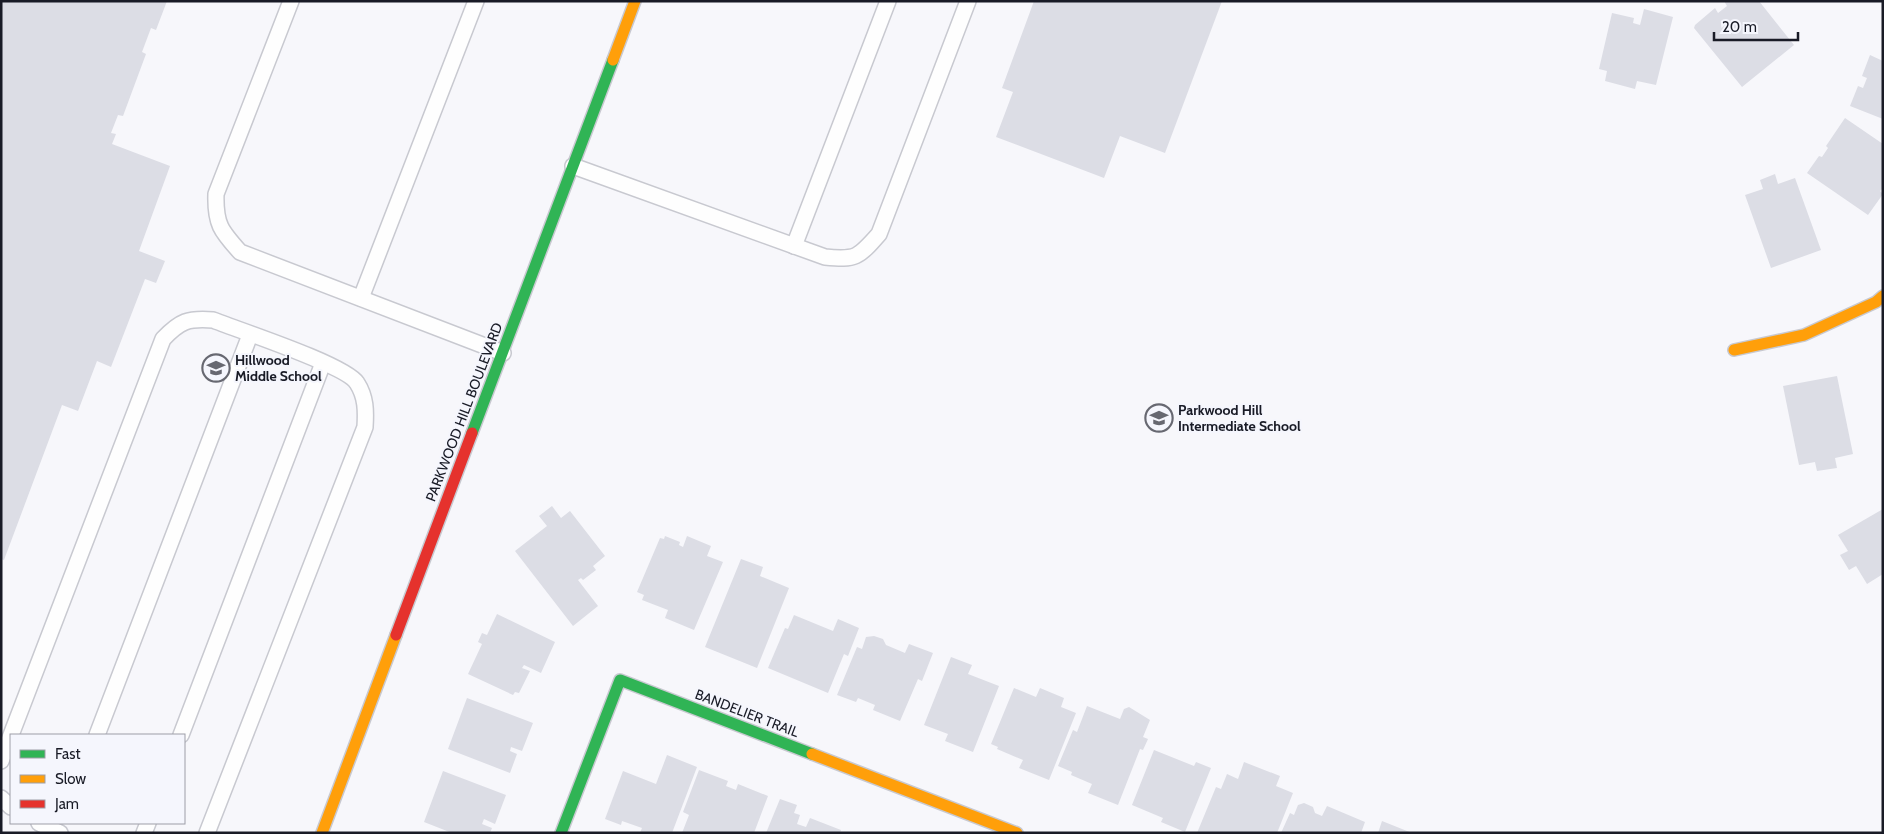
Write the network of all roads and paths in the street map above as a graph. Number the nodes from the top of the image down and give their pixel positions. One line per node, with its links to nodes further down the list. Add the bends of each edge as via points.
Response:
1 (291, 1): 9 (lane, via 216,194 215,214 224,234 240,252)
2 (476, 1): 9 (lane)
3 (635, 1): 6 (street, PARKWOOD HILL BOULEVARD)
4 (888, 1): 7 (lane)
5 (968, 1): 7 (lane, via 879,234 866,249 850,259 825,257)
6 (573, 166): 7 (lane); 12 (street, PARKWOOD HILL BOULEVARD)
7 (794, 246)
8 (1883, 296): 11 (street, via 1804,335)
9 (361, 298): 12 (lane)
10 (250, 335): 13 (lane); 14 (lane, via 213,320 194,319 176,325 163,339); 15 (lane)
11 (1734, 350)
12 (502, 353): 22 (street, PARKWOOD HILL BOULEVARD)
13 (323, 363): 16 (lane); 21 (lane, via 338,368 357,381 366,403 365,427)
14 (11, 734)
15 (97, 734)
16 (181, 734)
17 (10, 738): 18 (lane)
18 (1, 761)
19 (41, 824): 20 (lane)
20 (60, 833)
21 (206, 833)
22 (322, 833)
23 (561, 833): 24 (street, BANDELIER TRAIL, via 620,680)
24 (1017, 833)

